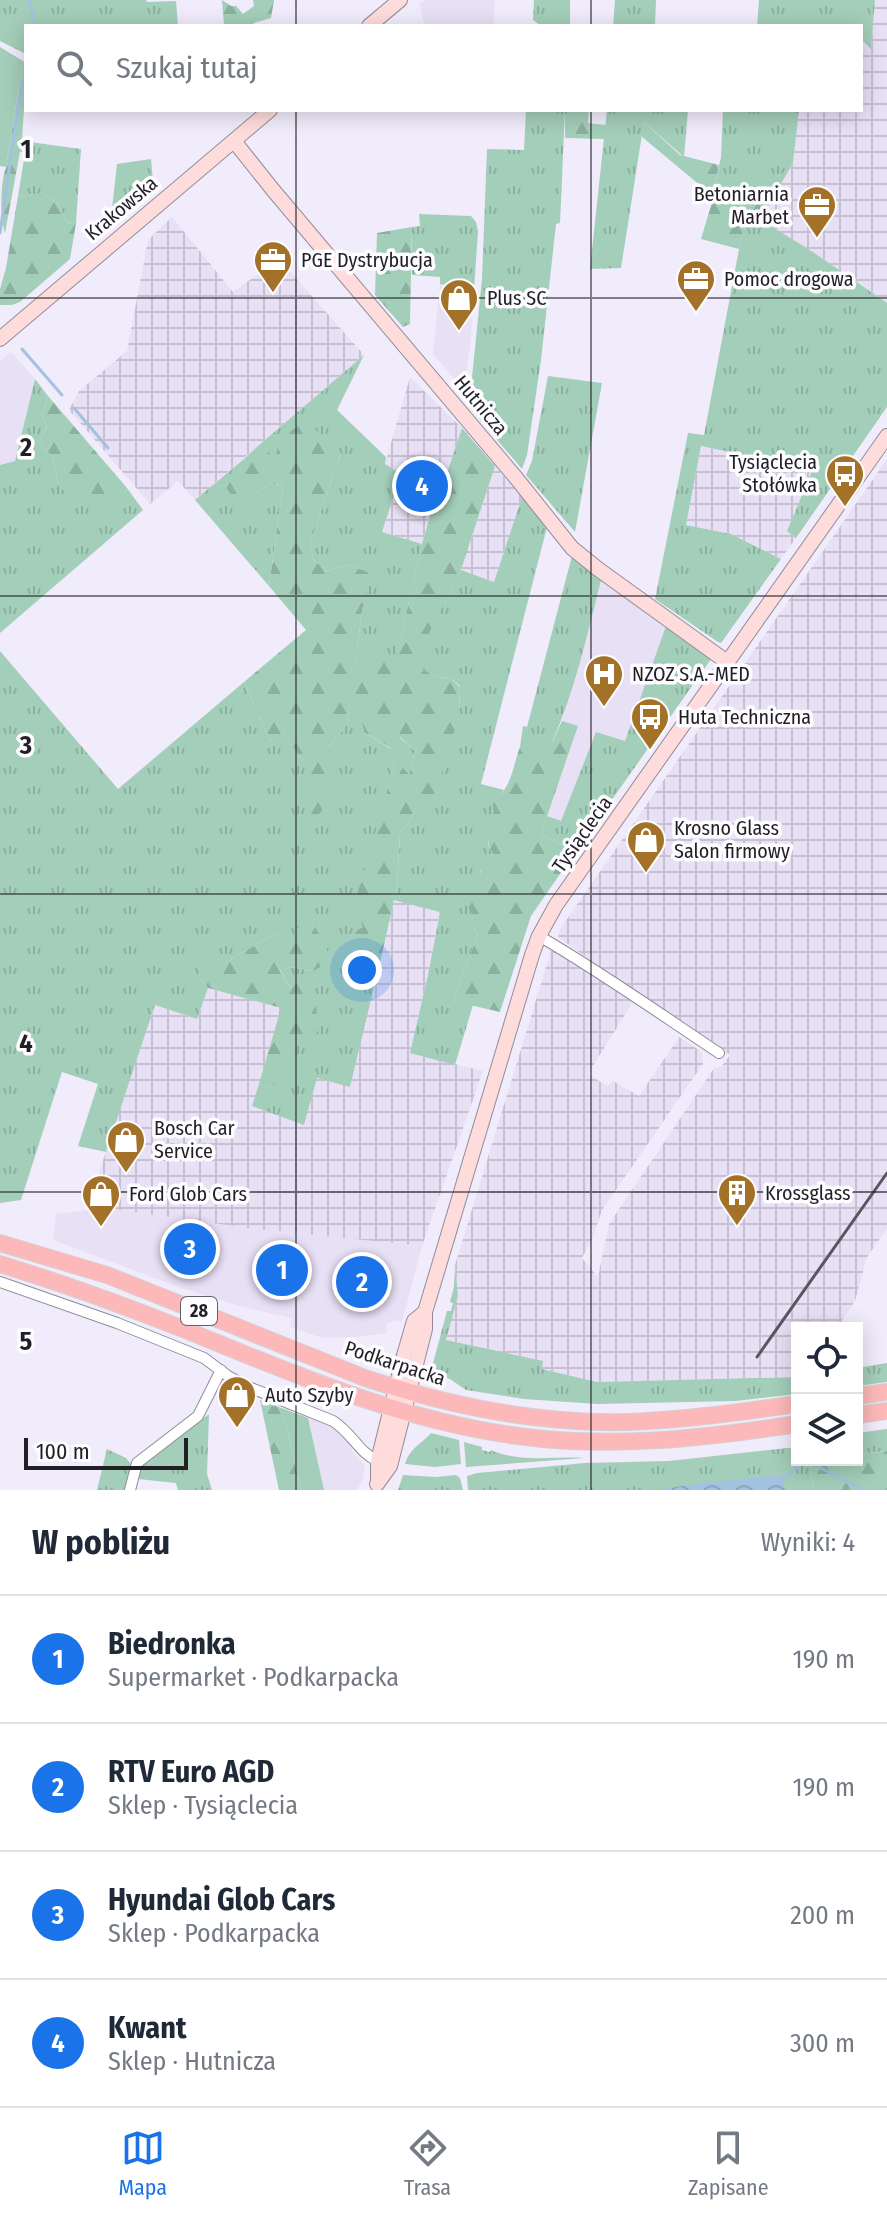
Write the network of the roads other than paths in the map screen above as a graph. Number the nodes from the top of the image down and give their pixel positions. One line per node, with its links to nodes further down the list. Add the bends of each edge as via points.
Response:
1 (400, 0): 2 (street)
2 (371, 24)
3 (268, 112): 4 (street, Krakowska)
4 (234, 141): 5 (street, Krakowska); 7 (street, Hutnicza, via 572,548)
5 (0, 339)
6 (887, 436): 7 (street, Tysiąclecia)
7 (727, 662): 8 (street, Tysiąclecia)
8 (539, 936): 9 (street); 14 (street, Tysiąclecia, via 425,1312 414,1321)
9 (719, 1053)
10 (0, 1243): 14 (main road, Podkarpacka / 28, via 107,1275)
11 (0, 1264): 18 (main road, 28)
12 (0, 1282): 13 (street, via 142,1332)
13 (221, 1370): 22 (street, via 246,1386 333,1421 362,1453); 24 (street, via 198,1416 137,1463)
14 (402, 1390): 17 (main road, Podkarpacka / 28, via 482,1410 581,1421 653,1421); 18 (street, Tysiąclecia)
15 (887, 1392): 16 (main road)
16 (863, 1395)
17 (791, 1405)
18 (397, 1411): 21 (main road, 28, via 522,1437 582,1440 708,1437); 22 (street); 23 (street, via 390,1466)
19 (887, 1411): 20 (main road)
20 (863, 1414)
21 (791, 1425)
22 (378, 1461): 23 (street)
23 (377, 1487)
24 (130, 1490)

